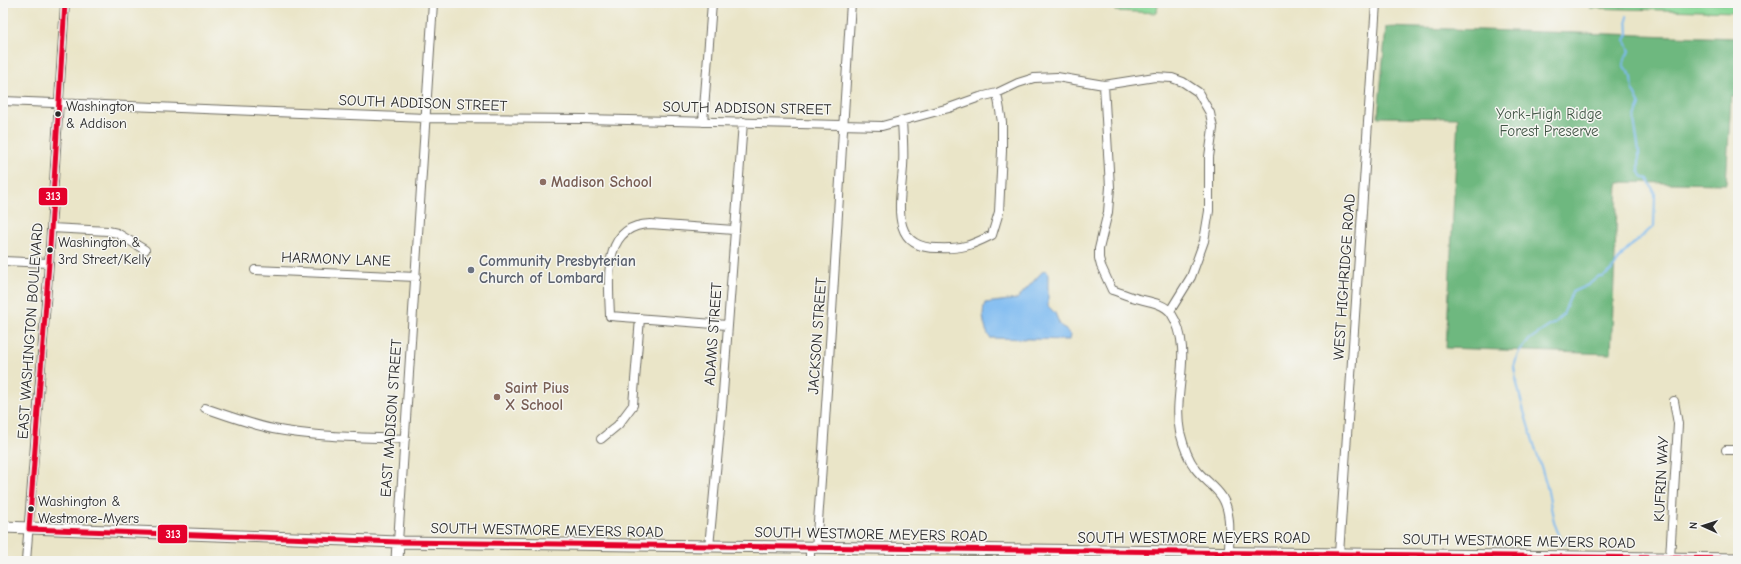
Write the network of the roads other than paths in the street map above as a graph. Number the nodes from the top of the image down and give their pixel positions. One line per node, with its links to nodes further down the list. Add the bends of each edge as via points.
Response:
1 (65, 3): 9 (street, EAST WASHINGTON BOULEVARD)
2 (433, 3): 10 (street, EAST MADISON STREET)
3 (712, 3): 12 (street)
4 (851, 3): 14 (street, JACKSON STREET)
5 (1376, 3): 36 (street, WEST HIGHRIDGE ROAD)
6 (1104, 85): 7 (street, SOUTH ADDISON STREET, via 1046,76 1024,80); 22 (street, via 1110,187 1108,212 1099,250 1101,266 1112,290 1149,301); 22 (street, SOUTH ADDISON STREET, via 1160,77 1172,78 1198,92 1212,119 1209,211 1204,241 1197,263)
7 (997, 93): 11 (street, SOUTH ADDISON STREET); 11 (street, via 1003,133 999,212 992,235 962,248 926,248 908,239 902,227)
8 (3, 101): 9 (street, SOUTH ADDISON STREET)
9 (58, 103): 10 (street, SOUTH ADDISON STREET); 15 (street, EAST WASHINGTON BOULEVARD)
10 (426, 118): 12 (street, SOUTH ADDISON STREET); 21 (street, EAST MADISON STREET)
11 (902, 121): 14 (street, SOUTH ADDISON STREET, via 882,126)
12 (703, 122): 13 (street, SOUTH ADDISON STREET)
13 (743, 122): 14 (street, SOUTH ADDISON STREET); 16 (street, ADAMS STREET)
14 (842, 124): 35 (street, JACKSON STREET, via 841,186)
15 (51, 228): 17 (street, via 118,233); 19 (street, EAST WASHINGTON BOULEVARD)
16 (734, 230): 23 (street, via 650,224 625,231 611,254 610,316); 24 (street, ADAMS STREET)
17 (145, 250)
18 (3, 261): 19 (street)
19 (49, 263): 32 (street, EAST WASHINGTON BOULEVARD)
20 (255, 270): 21 (street, HARMONY LANE)
21 (416, 277): 27 (street, EAST MADISON STREET)
22 (1170, 312): 38 (street, via 1183,342 1179,419 1183,442 1195,468 1222,497 1228,513)
23 (640, 318): 24 (street); 28 (street, via 633,405 618,425)
24 (727, 325): 34 (street, ADAMS STREET)
25 (1674, 401): 39 (street, KUFRIN WAY, via 1678,424)
26 (205, 408): 27 (street, via 254,424 292,432)
27 (405, 439): 33 (street, EAST MADISON STREET)
28 (601, 440)
29 (1726, 450): 30 (street)
30 (1738, 450)
31 (3, 527): 32 (street, SOUTH WESTMORE MEYERS ROAD)
32 (29, 529): 33 (street, SOUTH WESTMORE MEYERS ROAD); 42 (street, EAST WASHINGTON BOULEVARD)
33 (398, 542): 34 (street, SOUTH WESTMORE MEYERS ROAD); 43 (street, EAST MADISON STREET)
34 (709, 547): 35 (street, SOUTH WESTMORE MEYERS ROAD)
35 (813, 548): 37 (street, SOUTH WESTMORE MEYERS ROAD); 44 (street, JACKSON STREET)
36 (1339, 554): 38 (street, SOUTH WESTMORE MEYERS ROAD); 40 (street, SOUTH WESTMORE MEYERS ROAD)
37 (1137, 557): 38 (street, SOUTH WESTMORE MEYERS ROAD)
38 (1229, 558)
39 (1670, 558): 40 (street, SOUTH WESTMORE MEYERS ROAD); 41 (street, SOUTH WESTMORE MEYERS ROAD)
40 (1521, 559)
41 (1738, 559)
42 (26, 561)
43 (397, 561)
44 (810, 561)

